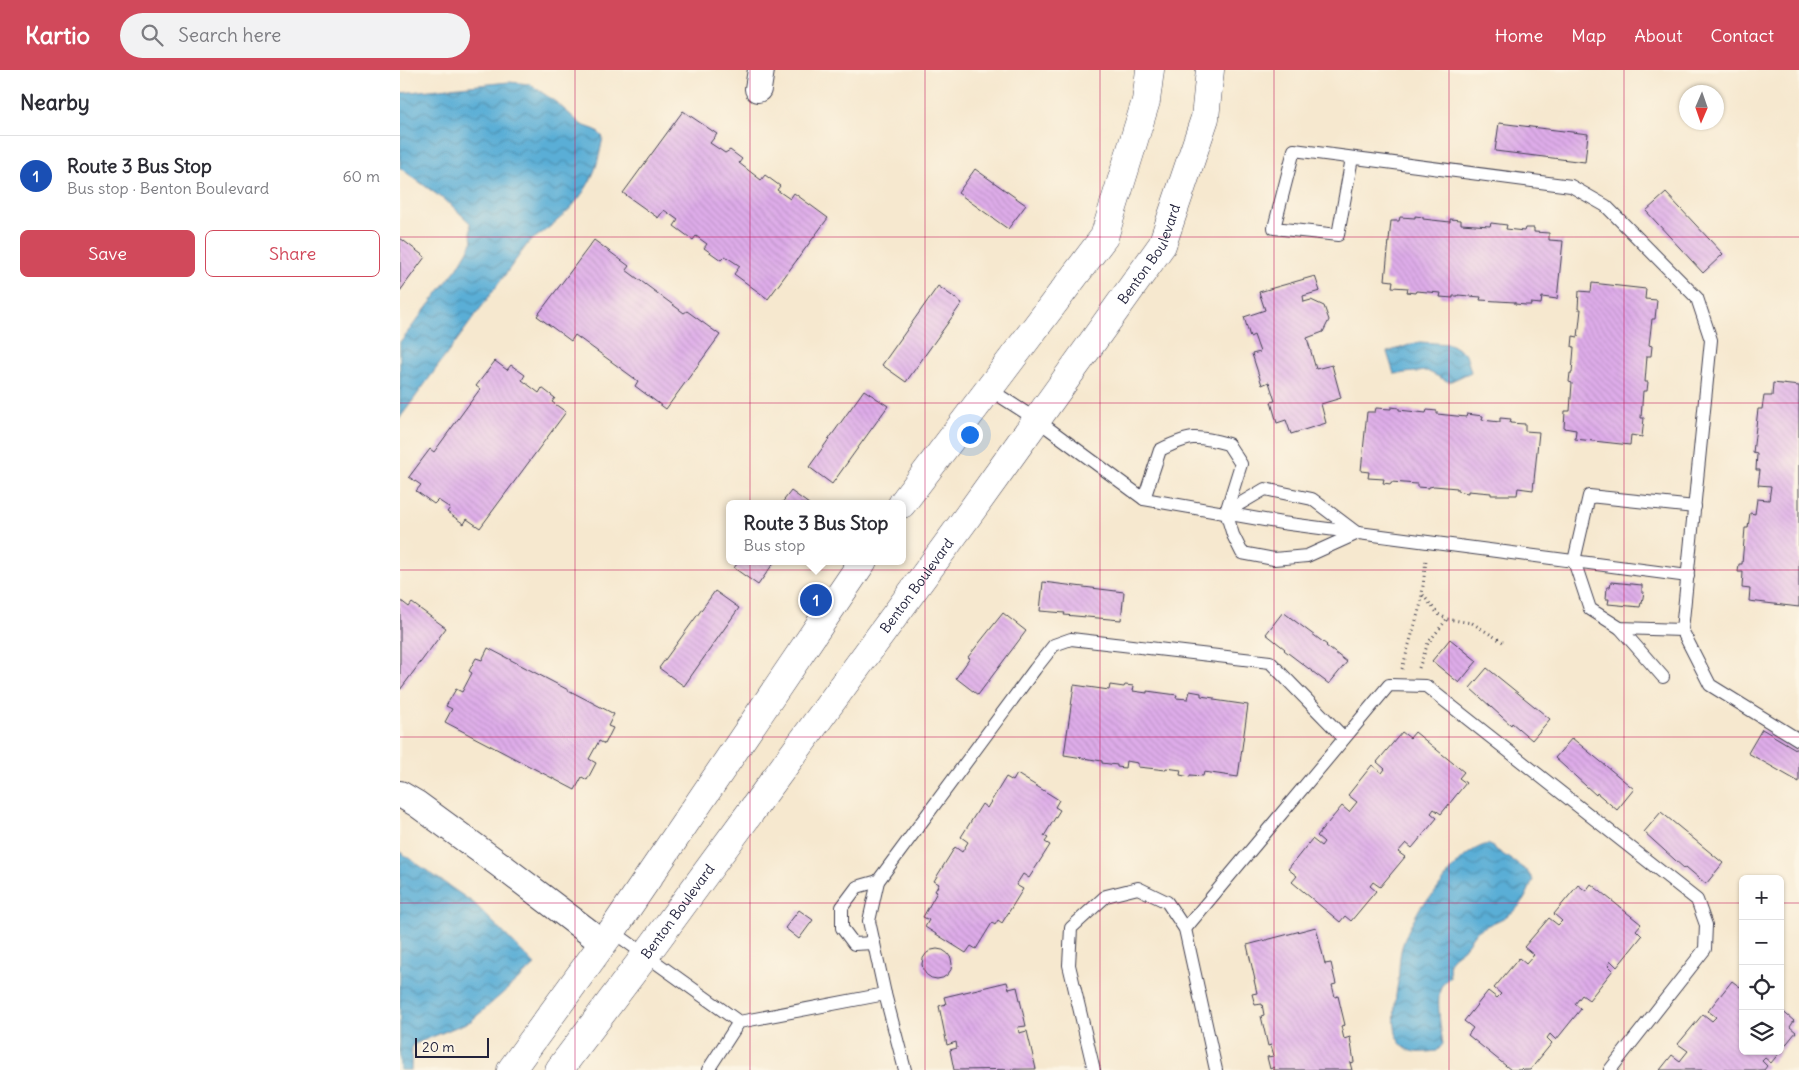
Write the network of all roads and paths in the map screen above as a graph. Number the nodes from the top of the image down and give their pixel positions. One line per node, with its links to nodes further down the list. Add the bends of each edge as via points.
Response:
1 (1150, 70): 4 (street, via 1146,100 1104,236)
2 (1210, 70): 5 (street, Benton Boulevard, via 1205,118 1162,245)
3 (1352, 158): 3 (lane, via 1338,235 1274,228 1294,150); 8 (lane, via 1571,186 1606,206 1698,298 1711,340)
4 (989, 389): 5 (lane); 7 (street)
5 (1037, 420): 6 (lane); 30 (street, Benton Boulevard)
6 (1144, 499): 9 (lane); 9 (lane, via 1160,450 1182,439 1204,437 1228,444 1241,464)
7 (905, 500)
8 (1695, 507): 12 (lane, via 1589,496); 14 (lane)
9 (1226, 512): 10 (lane); 10 (lane, via 1264,489 1312,499); 10 (lane, via 1242,554 1274,559 1307,556)
10 (1358, 533): 11 (lane)
11 (1429, 542): 12 (lane); 15 (path)
12 (1574, 561): 14 (lane); 17 (lane, via 1590,608)
13 (861, 565): 28 (street)
14 (1688, 576): 18 (lane)
15 (1422, 594): 16 (path, via 1438,614); 21 (path)
16 (1447, 619): 19 (path, via 1472,623); 22 (path, via 1428,643 1419,668)
17 (1620, 628): 18 (lane); 20 (lane)
18 (1682, 630): 24 (lane, via 1710,685)
19 (1506, 644)
20 (1663, 676)
21 (1397, 685): 22 (lane); 23 (lane, via 1389,685)
22 (1419, 686): 39 (lane, via 1426,686 1697,900 1706,925 1705,949)
23 (1344, 738): 26 (lane, via 1270,662 1071,639 1054,646 1035,669); 27 (lane)
24 (1799, 740)
25 (400, 794): 28 (street)
26 (878, 881): 29 (lane, via 870,921); 29 (lane, via 857,887 842,907 842,928 847,936 854,944)
27 (1185, 928): 37 (lane, via 1167,902 1138,888 1106,896 1071,928 1069,965); 38 (lane)
28 (607, 937): 30 (lane); 33 (street)
29 (874, 944): 31 (lane)
30 (645, 956): 32 (lane); 34 (street, Benton Boulevard)
31 (885, 994): 32 (lane); 36 (lane)
32 (739, 1022): 35 (lane)
33 (511, 1070)
34 (559, 1070)
35 (708, 1070)
36 (905, 1070)
37 (1094, 1070)
38 (1216, 1070)
39 (1610, 1070)

